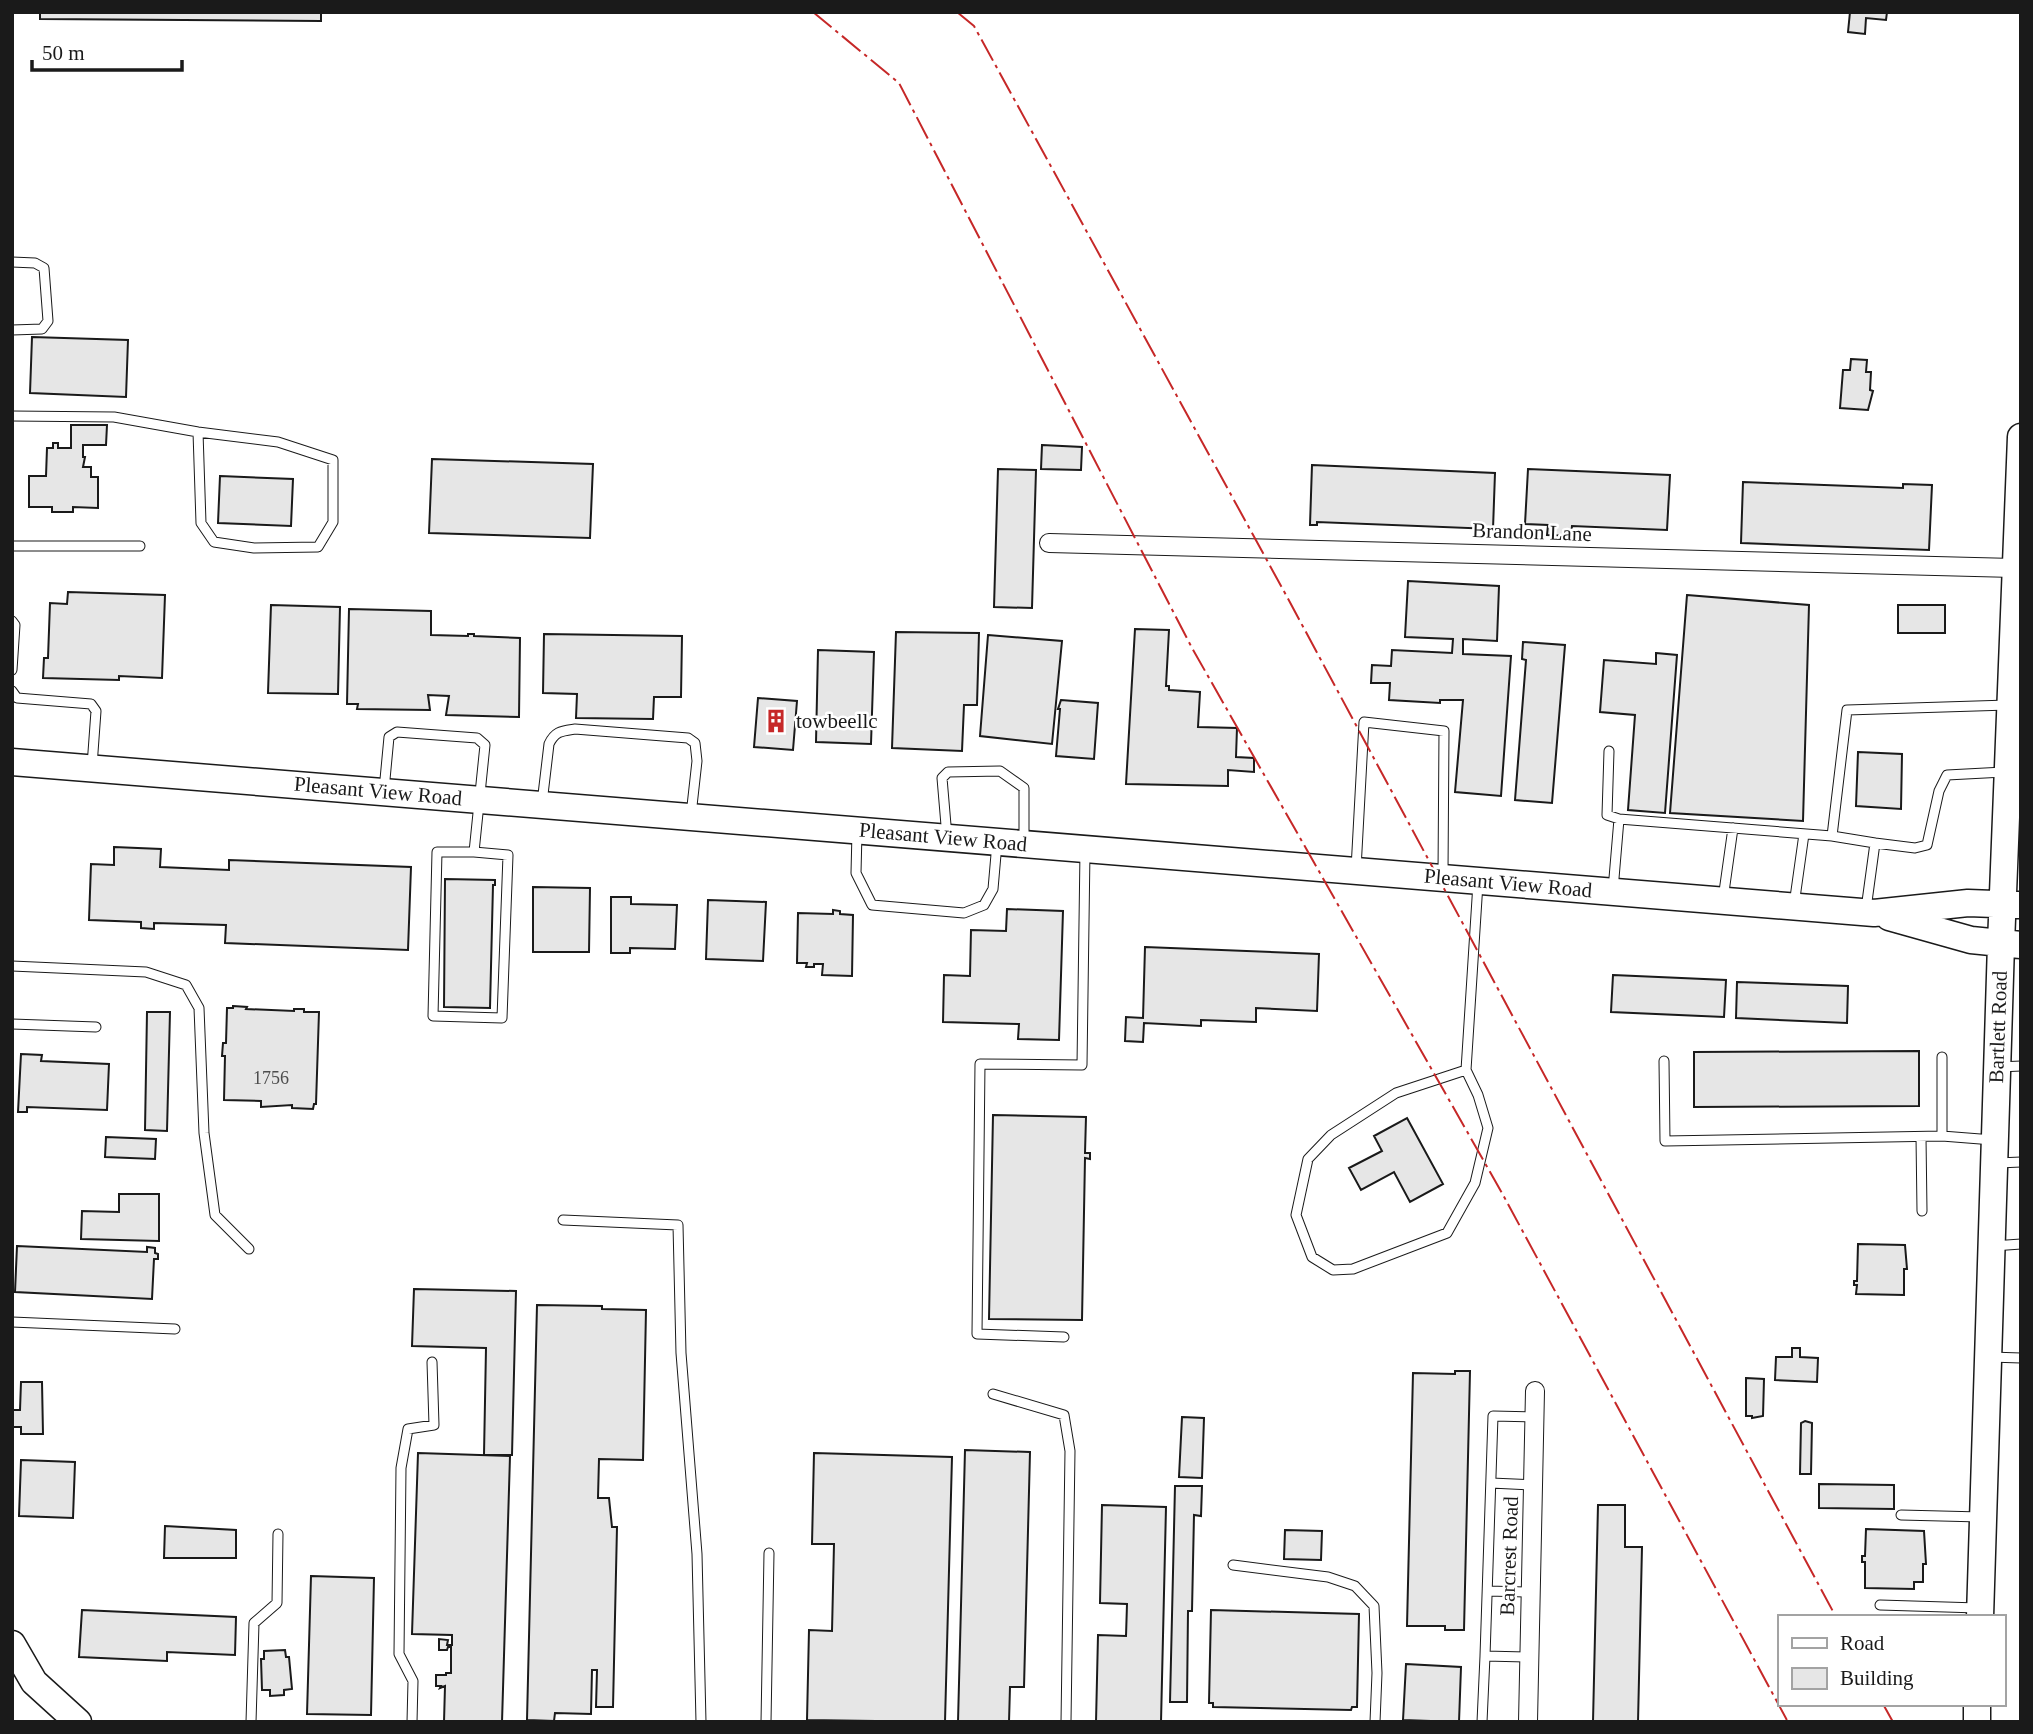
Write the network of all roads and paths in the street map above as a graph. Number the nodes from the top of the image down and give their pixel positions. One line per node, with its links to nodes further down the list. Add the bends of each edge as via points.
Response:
1 (12, 262): 2 (lane, via 44,268 48,321 42,329)
2 (12, 330)
3 (12, 416): 4 (lane, via 114,416)
4 (198, 432): 4 (lane, via 278,442 333,460 333,522 318,547 254,548 214,542 201,523)
5 (2021, 437): 9 (main road, Bartlett Road)
6 (1049, 543): 9 (street, Brandon Lane)
7 (12, 546): 8 (lane)
8 (140, 546)
9 (2014, 568): 13 (main road, Bartlett Road)
10 (12, 621): 11 (lane)
11 (12, 670)
12 (12, 691): 16 (lane, via 18,698 91,704 96,711)
13 (2009, 705): 17 (main road, Bartlett Road); 26 (lane, via 1847,710)
14 (1609, 751): 22 (lane, via 1607,815)
15 (12, 762): 16 (main road, Pleasant View Road)
16 (92, 768): 18 (main road, Pleasant View Road)
17 (2007, 772): 29 (lane, via 1947,775 1927,845); 38 (main road, Bartlett Road)
18 (384, 792): 19 (main road, Pleasant View Road); 19 (lane, via 389,737 397,732 477,738 485,745)
19 (478, 799): 20 (main road, Pleasant View Road); 32 (lane)
20 (542, 805): 21 (main road, Pleasant View Road); 21 (lane, via 553,734 575,729 688,738 695,743 697,761)
21 (691, 817): 24 (main road, Pleasant View Road)
22 (1619, 819): 23 (lane); 36 (lane)
23 (1733, 828): 25 (lane); 37 (lane)
24 (857, 830): 27 (main road, Pleasant View Road); 28 (lane, via 856,873 872,905 964,912 984,905 993,888)
25 (1804, 834): 26 (lane); 39 (lane)
26 (1832, 836): 29 (lane)
27 (947, 838): 28 (main road, Pleasant View Road); 30 (lane, via 942,778 948,772 1000,771 1024,788)
28 (997, 842): 30 (main road, Pleasant View Road)
29 (1875, 843): 40 (lane)
30 (1024, 844): 31 (main road, Pleasant View Road)
31 (1084, 849): 33 (main road, Pleasant View Road); 60 (lane, via 1082,1065 980,1063 977,1334)
32 (474, 852): 32 (lane, via 437,852 433,1016 502,1018 508,855)
33 (1356, 871): 34 (main road, Pleasant View Road); 34 (lane, via 1364,722 1444,731)
34 (1443, 878): 35 (main road, Pleasant View Road)
35 (1478, 881): 36 (main road, Pleasant View Road); 48 (lane)
36 (1613, 892): 37 (main road, Pleasant View Road)
37 (1723, 901): 39 (main road, Pleasant View Road)
38 (2011, 905): 40 (main road, Pleasant View Road, via 1968,903); 41 (main road, Bartlett Road)
39 (1794, 906): 40 (main road, Pleasant View Road)
40 (1869, 913): 41 (main road, Pleasant View Road, via 1971,940)
41 (2011, 944): 47 (main road, Bartlett Road)
42 (12, 965): 57 (lane, via 146,972 186,985 199,1008 204,1133 215,1214)
43 (12, 1024): 44 (lane)
44 (96, 1027)
45 (1942, 1057): 49 (lane)
46 (1664, 1061): 50 (lane, via 1665,1141)
47 (2009, 1066): 51 (main road, Bartlett Road)
48 (1466, 1070): 48 (lane, via 1488,1128 1475,1183 1447,1233 1353,1269 1333,1270 1312,1257 1297,1215 1308,1159 1331,1135 1396,1093)
49 (1942, 1136): 50 (lane); 51 (lane)
50 (1921, 1137): 53 (lane)
51 (1994, 1151): 52 (lane); 56 (main road, Bartlett Road)
52 (2021, 1162)
53 (1922, 1211)
54 (564, 1220): 84 (lane, via 678,1225 681,1353 697,1554)
55 (2021, 1244): 56 (lane)
56 (1992, 1246): 61 (main road, Bartlett Road)
57 (249, 1249)
58 (12, 1322): 59 (lane)
59 (175, 1329)
60 (1064, 1337)
61 (1988, 1357): 62 (lane); 70 (main road, Bartlett Road)
62 (2021, 1358)
63 (432, 1362): 83 (lane, via 434,1425 408,1429 401,1468 399,1654 413,1681)
64 (1535, 1391): 66 (street, Barcrest Road)
65 (993, 1394): 86 (lane, via 1064,1415 1070,1451)
66 (1535, 1417): 67 (lane, via 1493,1416); 68 (street, Barcrest Road)
67 (1491, 1483): 68 (lane); 74 (lane)
68 (1534, 1485): 75 (street, Barcrest Road)
69 (1901, 1515): 70 (lane)
70 (1983, 1517): 77 (main road, Bartlett Road)
71 (278, 1534): 82 (lane, via 277,1603 254,1623)
72 (769, 1553): 85 (lane)
73 (1233, 1566): 87 (lane, via 1328,1577 1355,1586 1374,1606)
74 (1488, 1591): 75 (lane); 79 (lane)
75 (1531, 1592): 80 (street, Barcrest Road)
76 (1880, 1605): 77 (lane)
77 (1980, 1612)
78 (12, 1644): 81 (main road, via 34,1682)
79 (1486, 1656): 80 (lane); 88 (lane)
80 (1530, 1657): 89 (street, Barcrest Road)
81 (78, 1722)
82 (251, 1722)
83 (412, 1722)
84 (701, 1722)
85 (766, 1722)
86 (1066, 1722)
87 (1375, 1722)
88 (1482, 1722)
89 (1528, 1722)

